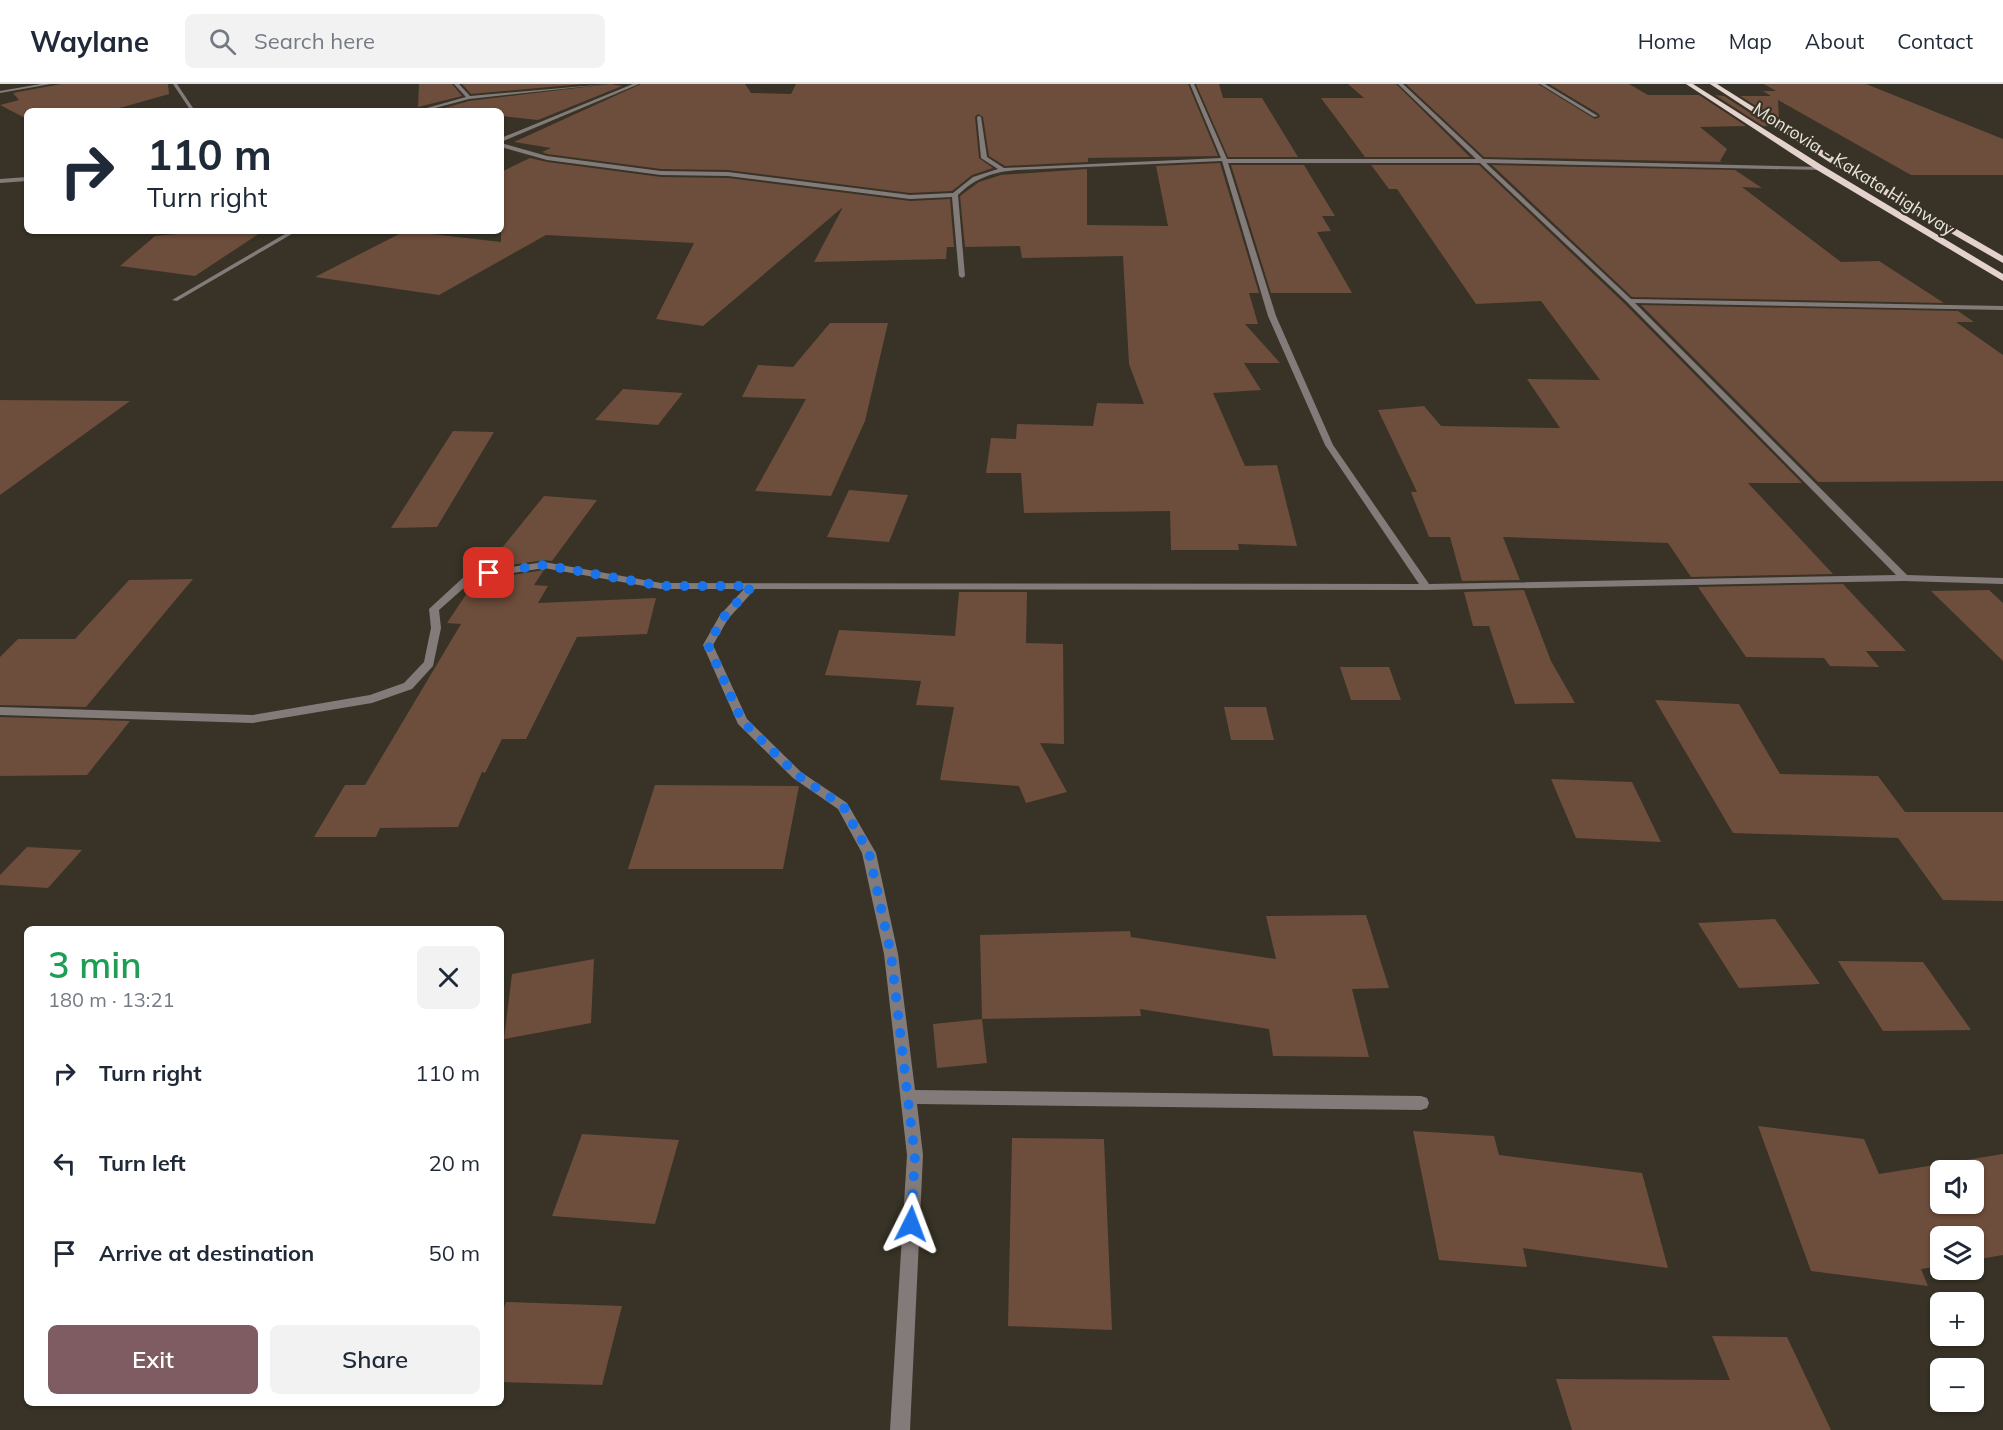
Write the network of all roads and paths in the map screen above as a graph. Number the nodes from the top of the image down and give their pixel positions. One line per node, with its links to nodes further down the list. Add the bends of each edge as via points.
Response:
1 (49, 84): 11 (street)
2 (175, 84): 13 (street)
3 (456, 84): 12 (street)
4 (606, 84): 12 (street)
5 (637, 84): 17 (street)
6 (1192, 84): 19 (street)
7 (1400, 84): 20 (street)
8 (1542, 84): 15 (street)
9 (1689, 84): 21 (highway, Monrovia - Kakata Highway)
10 (1713, 84): 27 (highway, Monrovia - Kakata Highway, via 1846,169)
11 (0, 92)
12 (469, 98): 14 (street)
13 (191, 108)
14 (430, 108)
15 (1596, 116)
16 (979, 117): 22 (street, via 984,158)
17 (504, 139)
18 (504, 147): 25 (street, via 547,158 661,173 728,174 910,197)
19 (1224, 160): 20 (street); 22 (street); 36 (street, via 1272,316 1329,445)
20 (1483, 161): 21 (street); 31 (street)
21 (1821, 168): 29 (highway, Monrovia - Kakata Highway)
22 (1002, 169): 25 (street, via 985,172)
23 (24, 179): 24 (street)
24 (0, 181)
25 (955, 195): 28 (street)
26 (289, 234): 30 (street)
27 (2003, 260)
28 (962, 276)
29 (2003, 278)
30 (175, 300)
31 (1629, 301): 32 (street); 33 (street)
32 (2003, 308)
33 (1904, 578): 34 (street); 36 (street)
34 (2003, 581)
35 (752, 586): 36 (street); 37 (street, via 661,586 544,565 471,576 434,609 436,628 429,663 408,686 372,699 253,719); 38 (street, via 724,617 708,645 742,721 797,775 843,806 869,853 891,954)
36 (1426, 587)
37 (0, 711)
38 (908, 1097): 39 (street); 40 (street, via 915,1155)
39 (1421, 1103)
40 (900, 1430)

